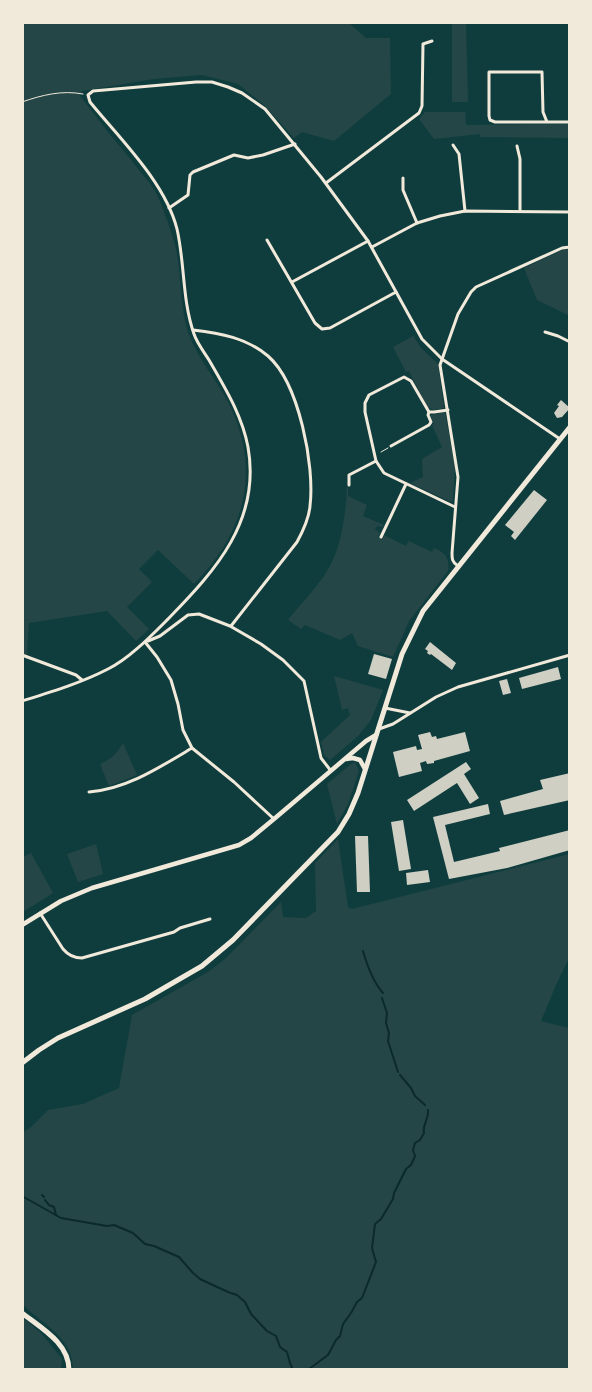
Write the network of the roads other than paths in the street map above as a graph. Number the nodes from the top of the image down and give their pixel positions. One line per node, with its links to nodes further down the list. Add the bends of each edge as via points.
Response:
1 (432, 41): 8 (street, via 423,44 422,106 419,113)
2 (547, 122): 2 (street, via 543,112 542,72 488,72 490,120); 3 (street)
3 (570, 122)
4 (295, 144): 8 (street); 9 (street, via 264,155 248,158 234,155 216,161 190,175 188,195); 9 (street, via 258,103 212,82 93,91 88,95 90,102 155,182)
5 (453, 145): 10 (street, via 459,154)
6 (517, 146): 11 (street)
7 (403, 178): 13 (street, via 403,190)
8 (326, 183): 15 (street)
9 (169, 208): 20 (street, via 177,228 185,300)
10 (465, 211): 11 (street); 13 (street)
11 (520, 211): 12 (street)
12 (570, 212)
13 (417, 224): 16 (street)
14 (267, 240): 18 (street)
15 (368, 241): 16 (street); 18 (street)
16 (372, 247): 19 (street)
17 (570, 247): 23 (street, via 476,287 458,314)
18 (292, 282): 19 (street, via 315,323 322,329)
19 (396, 292): 23 (street, via 422,339)
20 (193, 330): 37 (street, via 247,343 268,356 287,381 308,456 310,506 303,531); 38 (street, via 234,404 243,428 249,458 247,502 234,537 221,559)
21 (545, 332): 22 (street)
22 (570, 342)
23 (442, 359): 24 (street, via 440,371); 27 (street)
24 (448, 410): 25 (street); 32 (street, via 458,468)
25 (429, 412): 28 (street, via 429,425); 29 (street, via 408,378 404,377 369,395 365,412)
26 (570, 427): 27 (main road)
27 (560, 439): 36 (main road)
28 (391, 446)
29 (376, 461): 30 (street, via 384,473); 31 (street, via 349,475)
30 (406, 484): 32 (street); 34 (street)
31 (349, 485)
32 (456, 507): 36 (street, via 452,558)
33 (377, 528): 34 (street)
34 (383, 531): 35 (street)
35 (381, 537)
36 (458, 566): 43 (main road, via 423,611 409,637)
37 (230, 626): 38 (street, via 199,614 188,615 160,636); 49 (street, via 285,661 304,682 321,758)
38 (145, 642): 41 (street, via 109,669); 46 (street, via 171,680 183,730)
39 (570, 655): 44 (street, via 458,687)
40 (22, 656): 41 (street)
41 (82, 680): 42 (street)
42 (22, 701)
43 (385, 708): 44 (street); 45 (main road)
44 (411, 713): 45 (street)
45 (377, 732): 47 (street); 48 (main road)
46 (192, 748): 50 (street, via 132,781 103,791); 51 (street)
47 (344, 760): 48 (street, via 360,760); 49 (street)
48 (365, 769): 55 (main road, via 349,814 338,832 218,954 145,999 58,1038)
49 (331, 771): 51 (street)
50 (89, 792)
51 (274, 819): 52 (street, via 239,844 92,888)
52 (40, 914): 53 (street, via 67,954 77,958); 54 (street)
53 (210, 920)
54 (22, 924)
55 (22, 1063)
56 (22, 1313): 57 (main road, via 60,1344 66,1353)
57 (69, 1370)

